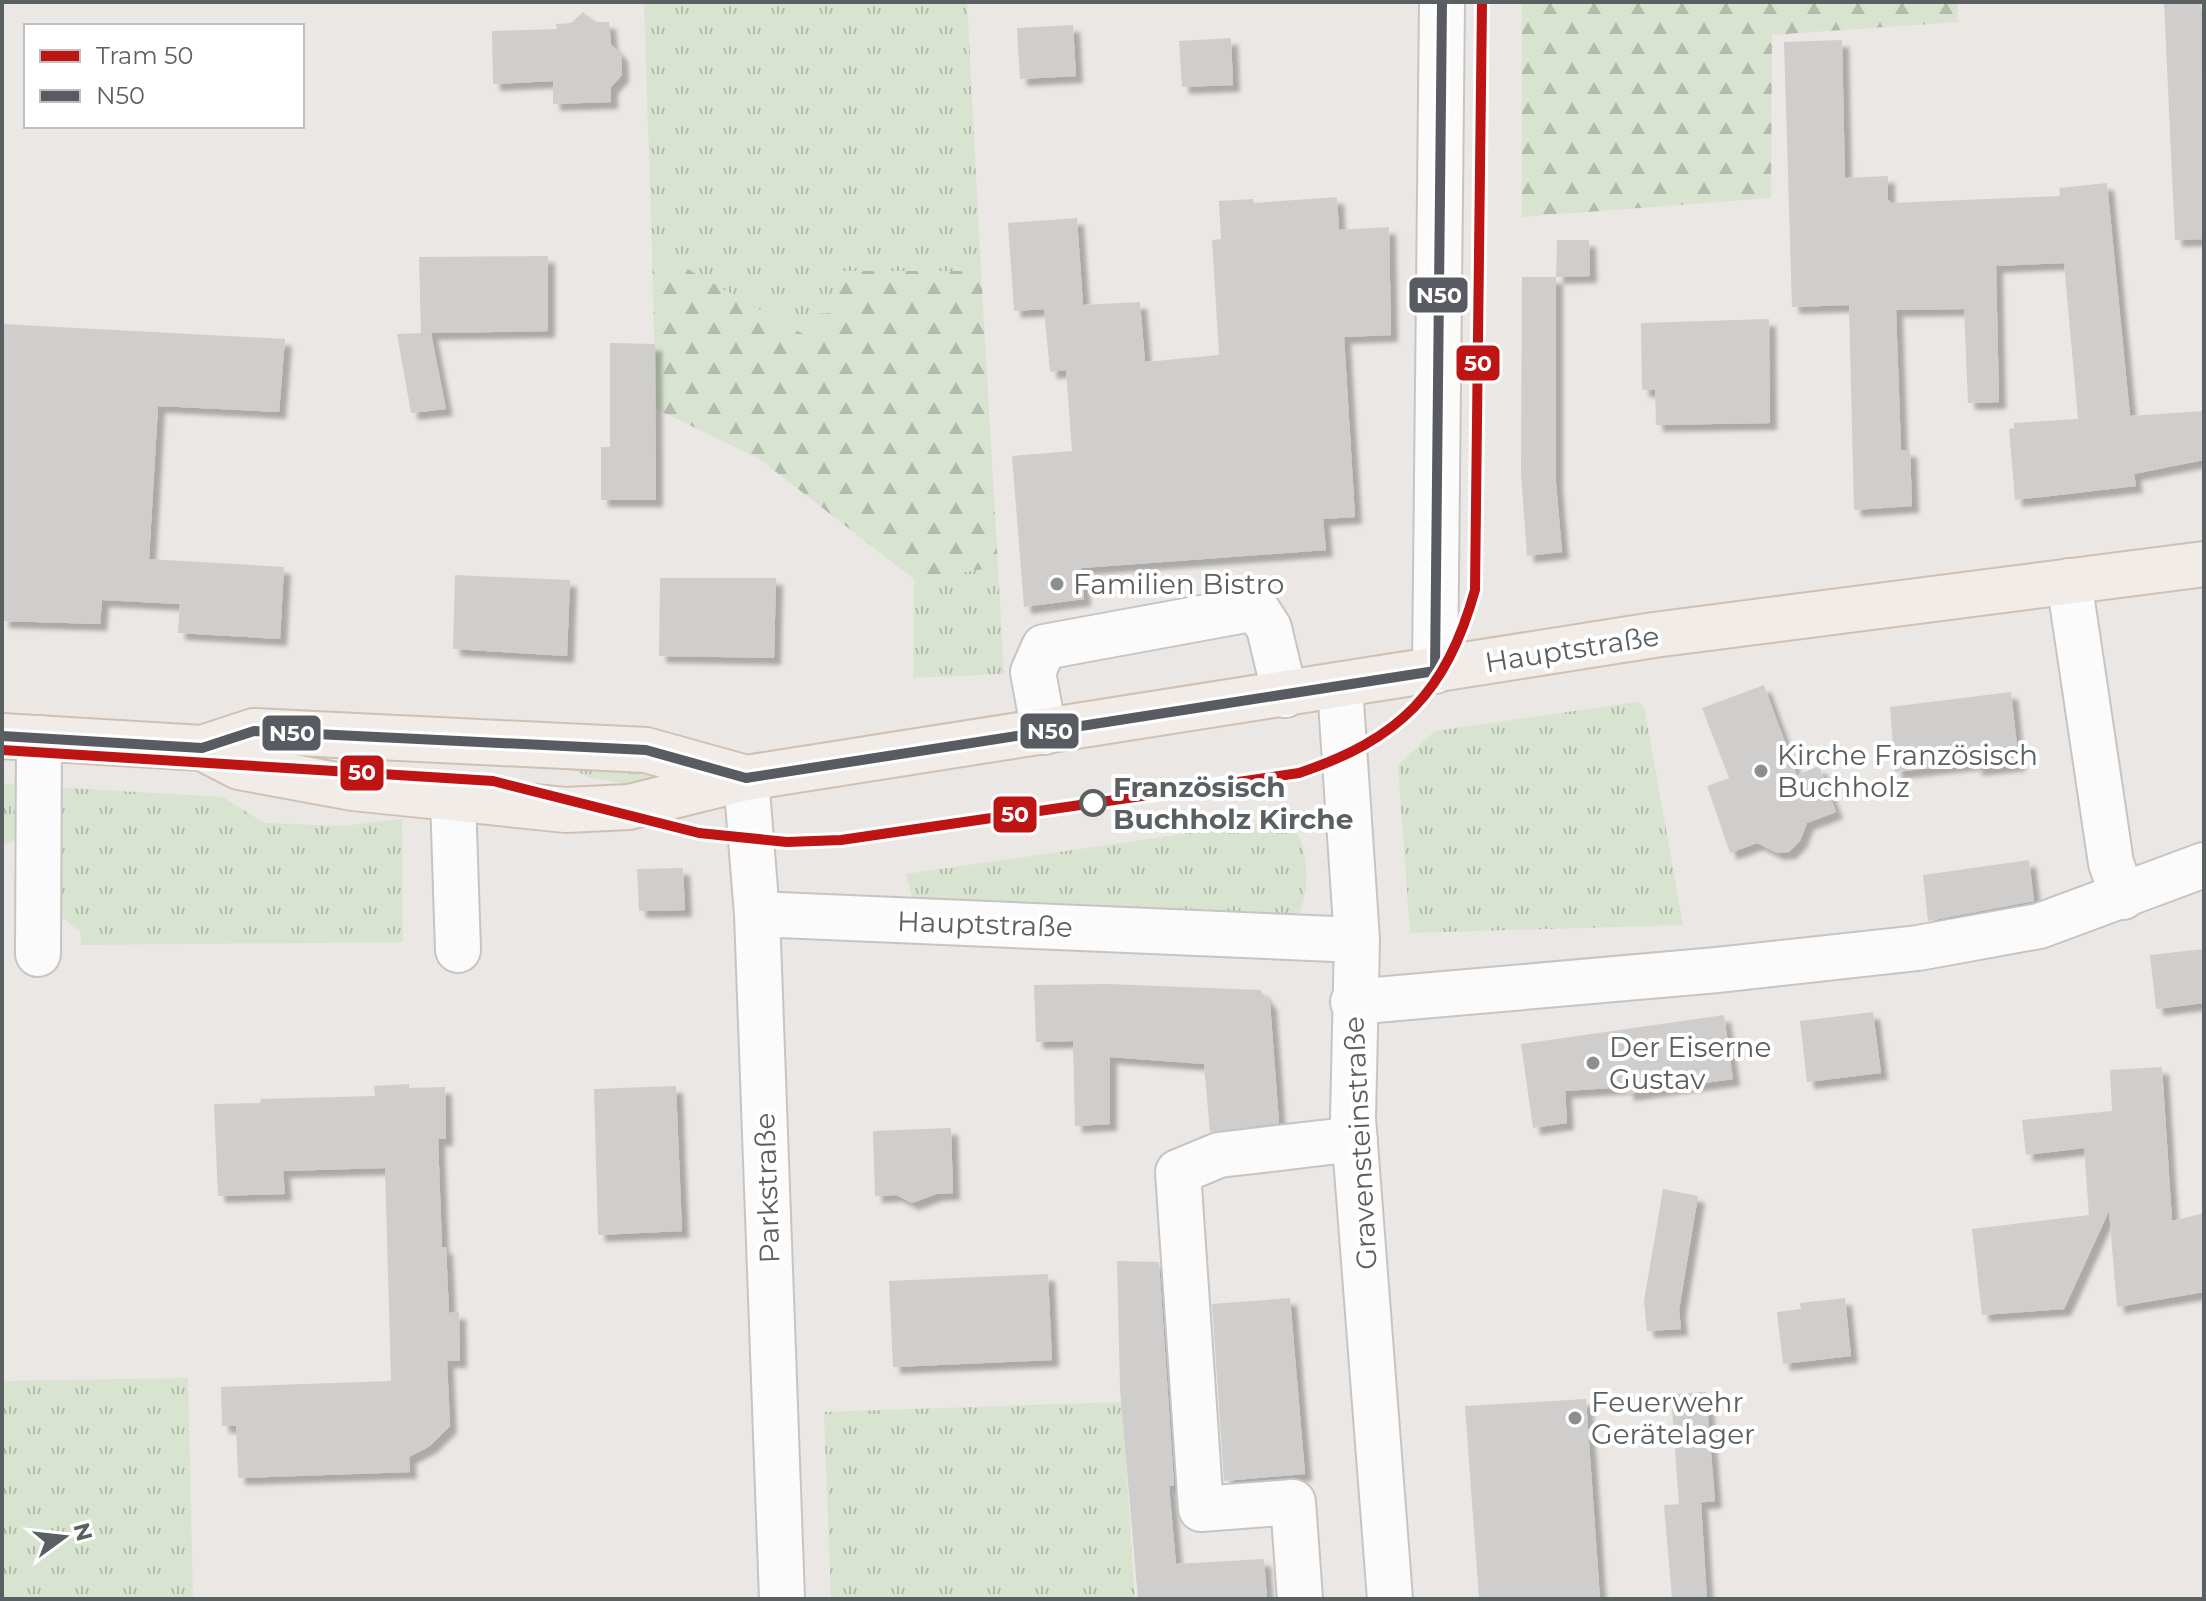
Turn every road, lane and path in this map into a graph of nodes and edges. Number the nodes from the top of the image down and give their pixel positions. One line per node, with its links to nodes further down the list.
1 (1442, 2): 4 (street)
2 (2204, 564): 3 (main road, Hauptstraße)
3 (2069, 581): 4 (main road, Hauptstraße); 13 (street)
4 (1435, 671): 5 (main road, Hauptstraße)
5 (1340, 687): 6 (main road, Hauptstraße); 15 (street, Gravensteinstraße)
6 (1285, 695): 7 (main road, Hauptstraße); 7 (street)
7 (1044, 732): 10 (main road, Hauptstraße)
8 (21, 737): 9 (main road, Hauptstraße); 17 (street)
9 (202, 748): 10 (main road, Hauptstraße); 11 (main road, Hauptstraße)
10 (746, 778): 11 (main road, Hauptstraße); 14 (street, Parkstraße)
11 (453, 799): 16 (street)
12 (2204, 865): 13 (street)
13 (2123, 897): 18 (street)
14 (757, 914): 15 (street, Hauptstraße); 20 (street, Parkstraße)
15 (1357, 940): 18 (street, Gravensteinstraße)
16 (458, 950)
17 (38, 954)
18 (1353, 1002): 19 (street, Gravensteinstraße)
19 (1355, 1139): 21 (street); 22 (street, Gravensteinstraße)
20 (782, 1599)
21 (1300, 1599)
22 (1390, 1599)

